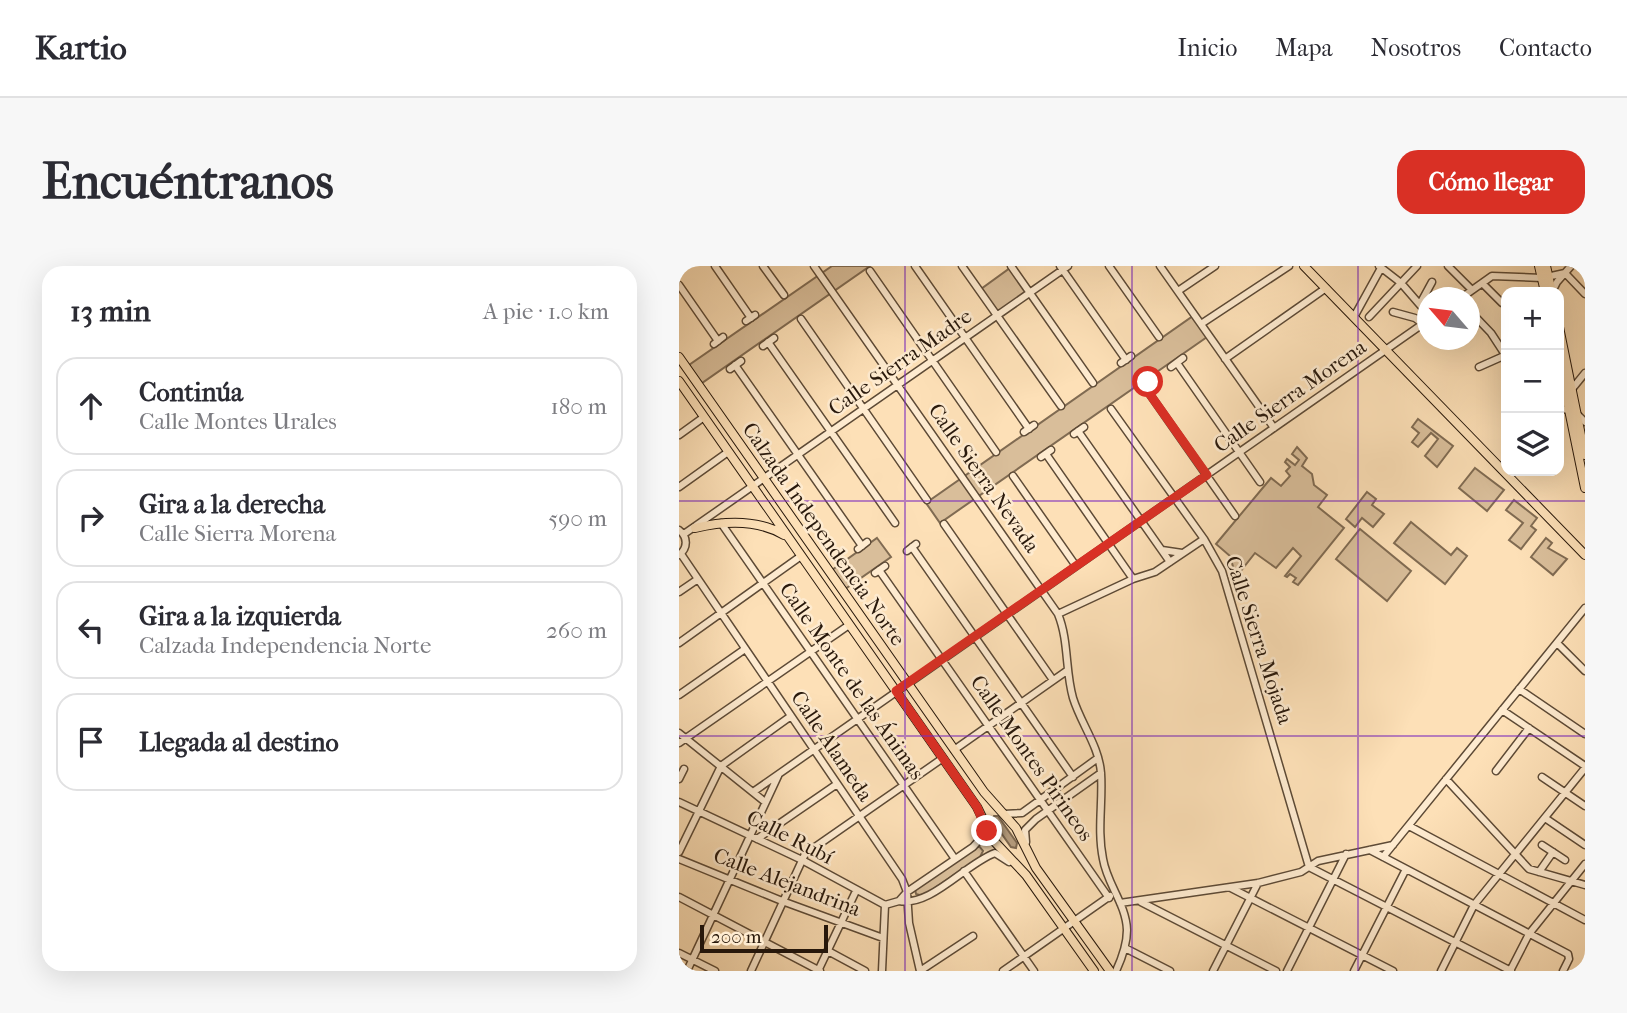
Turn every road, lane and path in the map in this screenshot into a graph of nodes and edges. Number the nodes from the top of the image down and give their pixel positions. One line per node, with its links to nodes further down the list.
1 (715, 266): 45 (street)
2 (764, 266): 38 (street)
3 (814, 266): 70 (street, Calle Sierra Nevada)
4 (915, 266): 51 (street)
5 (962, 266): 42 (street)
6 (1011, 266): 36 (street)
7 (1109, 266): 52 (street)
8 (1160, 266): 35 (street)
9 (1215, 266): 35 (street)
10 (1289, 266): 49 (street)
11 (1304, 266): 34 (main road)
12 (1417, 266): 26 (street)
13 (1448, 266): 29 (street)
14 (1487, 266): 22 (street)
15 (1539, 266): 23 (main road)
16 (1546, 266): 23 (main road)
17 (1571, 266): 21 (street)
18 (1064, 267): 36 (street, Calle Sierra Madre); 61 (street)
19 (1380, 267): 26 (street); 43 (street)
20 (870, 271): 62 (street)
21 (1565, 273): 23 (street); 33 (street); 37 (street)
22 (1492, 276): 23 (street); 25 (street)
23 (1545, 277): 31 (main road); 32 (main road)
24 (1432, 282): 28 (street)
25 (1482, 283): 30 (street); 40 (street)
26 (1401, 284): 39 (street); 44 (street)
27 (679, 285): 53 (street)
28 (1429, 287)
29 (1469, 287)
30 (1476, 287)
31 (1545, 287)
32 (1550, 287)
33 (1554, 287)
34 (1326, 288): 43 (main road); 60 (street)
35 (1178, 292): 49 (street)
36 (1030, 293): 42 (street, Calle Sierra Madre); 69 (street)
37 (1585, 294)
38 (783, 295)
39 (1417, 301)
40 (1501, 302)
41 (1393, 312): 47 (street)
42 (997, 316): 51 (street, Calle Sierra Madre); 74 (street)
43 (1354, 317): 55 (main road)
44 (1369, 317)
45 (751, 318)
46 (801, 319): 75 (street)
47 (1417, 319)
48 (1480, 322): 56 (street)
49 (1201, 324): 60 (street)
50 (1417, 329): 55 (street, Calle Sierra Morena)
51 (965, 338): 62 (street, Calle Sierra Madre); 82 (street)
52 (1158, 338)
53 (718, 341)
54 (768, 342): 84 (street)
55 (1386, 350): 81 (street, Calle Sierra Morena); 92 (main road)
56 (1502, 350)
57 (1562, 350): 72 (main road)
58 (679, 357): 96 (main road, Calzada Independencia Norte)
59 (1501, 358): 65 (street)
60 (1225, 359): 81 (street)
61 (1126, 360)
62 (933, 361): 70 (street, Calle Sierra Madre); 87 (street)
63 (1177, 362): 88 (street)
64 (735, 365): 90 (street)
65 (1479, 367)
66 (1585, 373): 72 (street)
67 (1564, 377): 72 (main road)
68 (680, 384): 79 (main road, Calzada Independencia Norte)
69 (1093, 384)
70 (897, 386): 75 (street, Calle Sierra Madre); 126 (street, Calle Sierra Nevada)
71 (1144, 386): 93 (street)
72 (1569, 393): 73 (street); 78 (main road)
73 (1564, 400)
74 (1061, 406)
75 (864, 409): 84 (street, Calle Sierra Madre); 102 (street)
76 (1111, 409): 101 (street, Calle Sierra Mojada)
77 (1564, 409): 78 (street)
78 (1572, 411): 80 (street); 91 (main road); 100 (main road)
79 (704, 418): 85 (street); 86 (main road, Calzada Independencia Norte)
80 (1585, 422)
81 (1274, 428): 88 (street, Calle Sierra Morena)
82 (1029, 429)
83 (1079, 431): 104 (street)
84 (831, 432): 90 (street, Calle Sierra Madre); 106 (street)
85 (679, 435)
86 (728, 452): 98 (street); 99 (main road, Calzada Independencia Norte)
87 (996, 452)
88 (1240, 452): 93 (street, Calle Sierra Morena); 97 (street)
89 (1046, 454): 112 (street)
90 (799, 455): 96 (street, Calle Sierra Madre); 113 (street)
91 (1585, 455)
92 (1501, 466)
93 (1207, 475): 101 (street, Calle Sierra Morena); 103 (street)
94 (1511, 476): 118 (main road)
95 (1013, 477): 121 (street)
96 (764, 480): 99 (street, Calle Sierra Madre); 143 (main road, Calzada Independencia Norte)
97 (1260, 482)
98 (679, 487)
99 (753, 487): 108 (street, Calle Sierra Madre); 110 (main road, Calzada Independencia Norte)
100 (1585, 488)
101 (1173, 498): 104 (street, Calle Sierra Morena); 111 (street, Calle Sierra Mojada)
102 (927, 501)
103 (1235, 516)
104 (1142, 521): 112 (street, Calle Sierra Morena); 115 (street)
105 (721, 523): 108 (main road); 110 (main road); 125 (street, Calle Monte de las Ánimas)
106 (895, 523)
107 (944, 524): 130 (street)
108 (695, 528): 109 (street, Calle Sierra Madre)
109 (681, 532): 117 (street)
110 (787, 537): 119 (main road, Calzada Independencia Norte)
111 (1204, 538): 116 (street); 203 (street, Calle Sierra Mojada)
112 (1109, 544): 121 (street, Calle Sierra Morena); 124 (street)
113 (862, 546)
114 (912, 547): 133 (street)
115 (1162, 550): 116 (street); 120 (street)
116 (1182, 553): 120 (street)
117 (680, 554): 123 (street, Calle Alameda)
118 (1585, 555)
119 (801, 556): 125 (street); 132 (main road, Calzada Independencia Norte)
120 (1170, 562): 124 (street)
121 (1076, 566): 126 (street, Calle Sierra Morena)
122 (880, 570): 138 (street, Calle Montes Pirineos)
123 (698, 579): 127 (street); 129 (street, Calle Alameda)
124 (1133, 579): 131 (street)
125 (763, 584): 129 (street); 137 (street, Calle Monte de las Ánimas)
126 (1042, 590): 130 (street, Calle Sierra Morena); 131 (street, Calle Sierra Nevada)
127 (679, 592)
128 (1585, 608): 134 (street)
129 (722, 614): 135 (street); 136 (street, Calle Alameda)
130 (1006, 614): 133 (street, Calle Sierra Morena); 141 (street)
131 (1058, 614): 139 (street, Calle Sierra Nevada)
132 (849, 625): 137 (street); 145 (main road, Calzada Independencia Norte)
133 (974, 636): 138 (street, Calle Sierra Morena); 147 (street)
134 (1557, 642): 140 (street); 144 (street)
135 (679, 643)
136 (745, 649): 142 (street, Calle Alameda); 146 (street)
137 (811, 652): 142 (street); 150 (street, Calle Monte de las Ánimas)
138 (942, 660): 143 (street, Calle Sierra Morena); 151 (street, Calle Montes Pirineos)
139 (1068, 670): 141 (street); 160 (street, Calle Sierra Nevada)
140 (1585, 671)
141 (1053, 680): 147 (street)
142 (768, 682): 149 (street, Calle Alameda); 155 (street)
143 (907, 684): 145 (street, Calle Sierra Morena); 158 (main road, Calzada Independencia Norte)
144 (1519, 689): 148 (street); 154 (street)
145 (896, 691): 150 (street, Calle Sierra Morena); 159 (main road, Calzada Independencia Norte)
146 (679, 695)
147 (1021, 703): 151 (street); 167 (street)
148 (1502, 710): 152 (street); 170 (street)
149 (791, 716): 157 (street, Calle Alameda); 161 (street)
150 (858, 719): 157 (street, Calle Sierra Morena); 172 (street, Calle Monte de las Ánimas)
151 (988, 726): 158 (street); 175 (street, Calle Montes Pirineos)
152 (1529, 728): 162 (street); 164 (street)
153 (679, 733): 155 (street)
154 (1585, 734)
155 (686, 739): 156 (street); 161 (street)
156 (679, 743)
157 (814, 750): 166 (street, Calle Sierra Morena); 171 (street, Calle Alameda)
158 (954, 750): 181 (main road, Calzada Independencia Norte)
159 (943, 758): 172 (street); 184 (main road, Calzada Independencia Norte)
160 (1098, 758): 165 (street, Calle Sierra Nevada); 167 (street)
161 (721, 766): 173 (street); 180 (street)
162 (1585, 767): 174 (street)
163 (684, 769): 169 (street)
164 (1496, 771)
165 (1101, 773): 179 (street); 216 (street, Calle Sierra Nevada)
166 (778, 776): 173 (street, Calle Sierra Morena); 177 (street)
167 (1073, 777): 175 (street)
168 (1542, 777): 174 (street)
169 (679, 779)
170 (1446, 779): 185 (street); 195 (street)
171 (837, 784): 182 (street, Calle Alameda); 186 (street)
172 (904, 785): 182 (street); 198 (street, Calle Monte de las Ánimas)
173 (753, 792): 177 (street)
174 (1566, 792): 178 (street); 183 (street)
175 (1040, 800): 179 (street, Calle Montes Pirineos); 181 (street)
176 (679, 802): 180 (street, Calle Rubí)
177 (765, 802): 186 (street)
178 (1585, 806)
179 (1047, 810): 193 (street); 216 (street, Calle Montes Pirineos)
180 (699, 811): 186 (street, Calle Rubí); 191 (street)
181 (1004, 814): 193 (main road, Calzada Independencia Norte)
182 (859, 816): 199 (street); 215 (street, Calle Alameda)
183 (1545, 818): 189 (street); 195 (street)
184 (984, 822): 198 (street); 201 (main road, Calzada Independencia Norte)
185 (1409, 826): 187 (street); 207 (street)
186 (753, 837): 199 (street, Calle Rubí); 208 (street)
187 (1393, 845): 190 (street); 196 (street)
188 (1542, 845): 192 (street)
189 (1585, 845)
190 (1369, 849): 194 (street); 196 (street)
191 (679, 852)
192 (1553, 852): 200 (street); 206 (street)
193 (1028, 854): 231 (main road, Calzada Independencia Norte)
194 (1346, 854): 203 (street); 209 (street)
195 (1516, 854): 206 (street); 207 (street)
196 (1384, 857): 204 (street)
197 (679, 859): 208 (street, Calle Alejandrina)
198 (955, 859): 215 (street)
199 (802, 860): 214 (street, Calle Rubí); 219 (street)
200 (1565, 860)
201 (1016, 864): 205 (street); 233 (main road, Calzada Independencia Norte)
202 (1585, 864): 210 (street)
203 (1309, 867): 209 (street); 211 (street)
204 (1406, 869): 226 (street); 227 (street)
205 (964, 871): 222 (street); 244 (street)
206 (1539, 872): 210 (street)
207 (1499, 875): 224 (street); 226 (street)
208 (729, 880): 219 (street, Calle Alejandrina); 228 (street)
209 (1333, 880): 227 (street); 232 (street)
210 (1571, 881): 212 (street); 224 (street)
211 (1258, 883): 213 (street); 218 (street)
212 (1585, 886)
213 (1229, 887): 218 (street); 221 (street)
214 (856, 891): 225 (street, Calle Rubí); 230 (street)
215 (907, 892): 220 (street); 222 (street, Calle Alameda)
216 (1112, 896): 223 (street, Calle Sierra Nevada); 231 (street)
217 (679, 897): 228 (street)
218 (1250, 898): 232 (street); 239 (street)
219 (782, 901): 230 (street, Calle Alejandrina); 237 (street)
220 (899, 901): 222 (street); 225 (street)
221 (1140, 901): 223 (street); 239 (street)
222 (908, 902): 252 (street, Calle Alameda)
223 (1120, 903): 240 (street, Calle Sierra Nevada)
224 (1553, 903): 229 (street); 234 (street)
225 (885, 905): 236 (street)
226 (1475, 905): 234 (street); 238 (street)
227 (1387, 908): 238 (street); 243 (street)
228 (713, 915): 237 (street); 245 (street)
229 (1585, 920)
230 (842, 922): 236 (street, Calle Alejandrina); 241 (street)
231 (1074, 922): 233 (street); 256 (main road, Calzada Independencia Norte)
232 (1309, 928): 243 (street); 261 (street)
233 (1063, 930): 244 (street); 255 (main road, Calzada Independencia Norte)
234 (1529, 934): 265 (street); 266 (street)
235 (973, 936): 252 (street)
236 (883, 938): 251 (street)
237 (764, 942): 248 (street); 249 (street)
238 (1455, 943): 264 (street); 265 (street)
239 (1226, 945): 259 (street); 260 (street)
240 (1125, 948): 257 (street, Calle Sierra Nevada); 258 (street)
241 (828, 951): 249 (street); 250 (street)
242 (679, 953): 245 (street)
243 (1362, 955): 262 (street); 263 (street)
244 (1023, 956): 253 (street); 254 (street)
245 (692, 959): 246 (street); 247 (street)
246 (687, 971)
247 (715, 971)
248 (751, 971)
249 (819, 971)
250 (865, 971)
251 (882, 971)
252 (920, 971)
253 (1003, 971)
254 (1034, 971)
255 (1094, 971)
256 (1109, 971)
257 (1116, 971)
258 (1170, 971)
259 (1213, 971)
260 (1276, 971)
261 (1287, 971)
262 (1354, 971)
263 (1393, 971)
264 (1441, 971)
265 (1510, 971)
266 (1563, 971)

